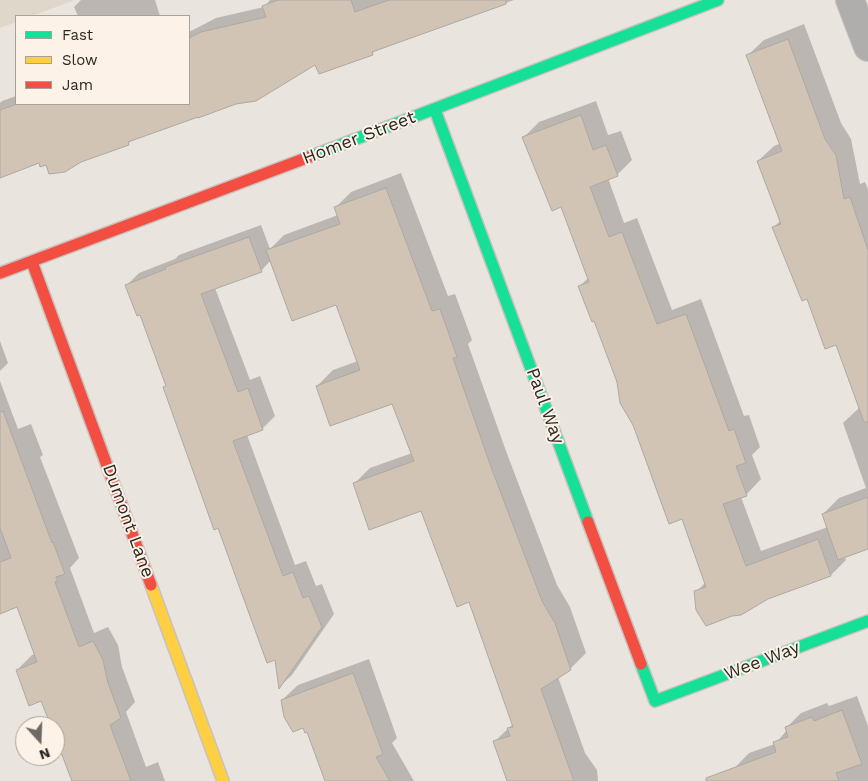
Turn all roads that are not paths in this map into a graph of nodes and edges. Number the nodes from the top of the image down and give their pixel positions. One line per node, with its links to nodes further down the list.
1 (718, 0): 4 (street, Homer Street)
2 (850, 0): 3 (street)
3 (868, 47)
4 (435, 110): 5 (street, Homer Street); 8 (street, Paul Way)
5 (32, 262): 6 (street, Homer Street); 9 (street, Dumont Lane)
6 (0, 273)
7 (868, 621): 8 (street, Wee Way)
8 (656, 701)
9 (223, 781)

